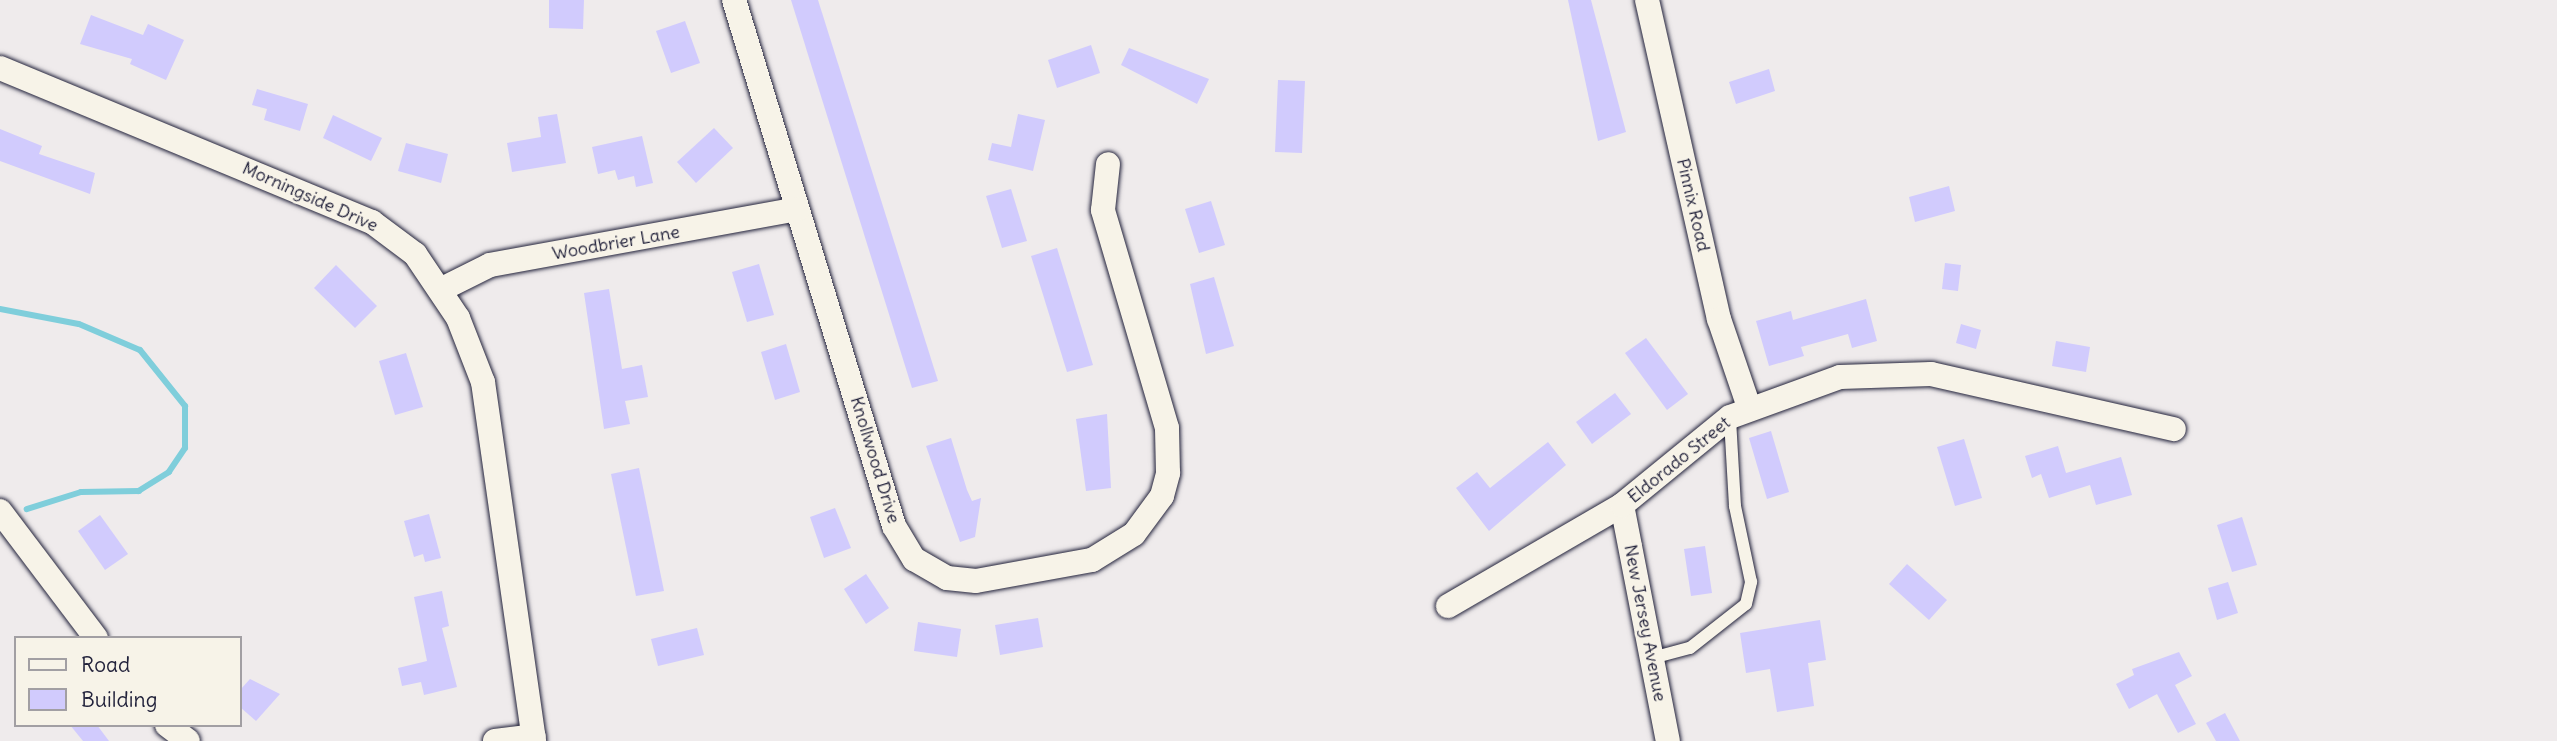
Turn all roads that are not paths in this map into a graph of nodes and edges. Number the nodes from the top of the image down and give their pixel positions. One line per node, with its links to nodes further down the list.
1 (734, 0): 5 (street, Knollwood Drive)
2 (1647, 0): 7 (street, Pinnix Road)
3 (0, 68): 6 (street, Morningside Drive)
4 (1108, 164): 5 (street, Knollwood Drive)
5 (797, 209): 6 (street, Woodbrier Lane)
6 (440, 290): 15 (street, Morningside Drive)
7 (1739, 412): 8 (street, Eldorado Street); 9 (street, Eldorado Street); 13 (lane)
8 (2174, 429)
9 (1622, 505): 11 (street, Eldorado Street); 13 (street, New Jersey Avenue)
10 (0, 512): 12 (street)
11 (1448, 606)
12 (94, 636)
13 (1652, 658): 18 (street, New Jersey Avenue)
14 (170, 727): 16 (street)
15 (534, 738): 17 (street)
16 (188, 741)
17 (495, 741)
18 (1668, 741)

